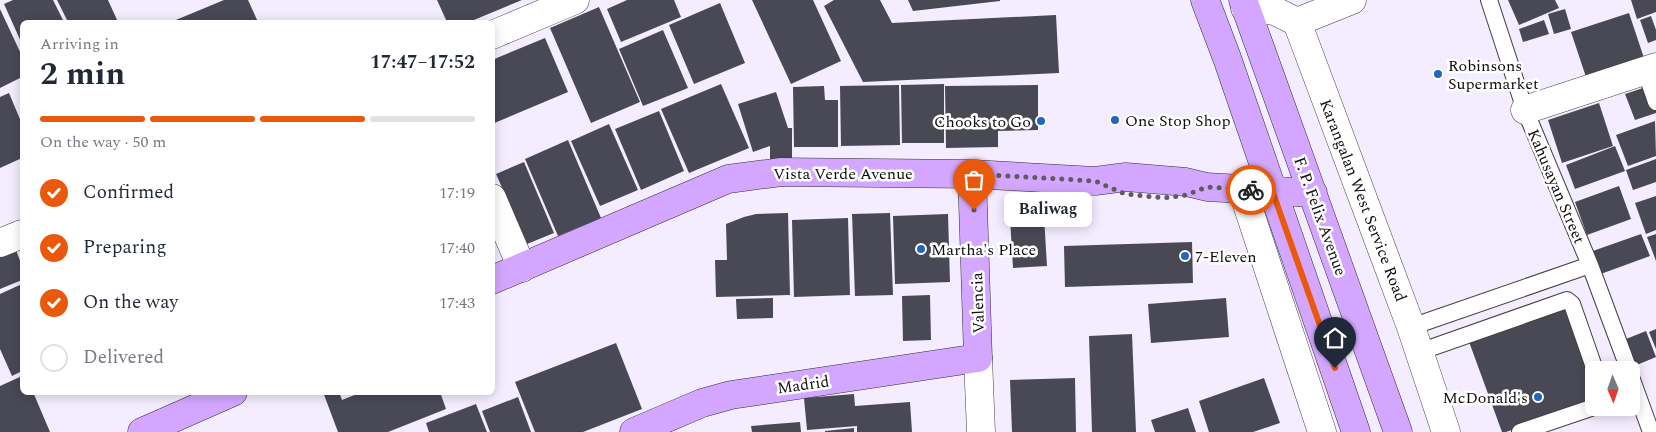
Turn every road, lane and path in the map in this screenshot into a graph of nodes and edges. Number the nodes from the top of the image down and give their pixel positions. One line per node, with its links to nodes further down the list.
1 (575, 0): 7 (street)
2 (1205, 0): 13 (street)
3 (1352, 0): 6 (street)
4 (1489, 0): 10 (lane, Kahusayan Street)
5 (1244, 4): 6 (street); 14 (street, F. P. Felix Avenue)
6 (1297, 22): 21 (street, Karangalan West Service Road)
7 (495, 34)
8 (1651, 69): 9 (lane); 10 (street)
9 (1656, 102)
10 (1525, 110): 18 (lane, Kahusayan Street)
11 (972, 174): 12 (street, Vista Verde Avenue); 19 (street, Vista Verde Avenue); 22 (street, Valencia)
12 (1242, 189): 13 (street, Vista Verde Avenue); 31 (street)
13 (1272, 190): 14 (street, Vista Verde Avenue); 32 (street)
14 (1313, 193): 33 (street, F. P. Felix Avenue)
15 (495, 205): 19 (street)
16 (20, 235): 17 (street)
17 (0, 243)
18 (1590, 265): 21 (lane); 24 (lane, Kahusayan Street)
19 (522, 268): 20 (street, Vista Verde Avenue)
20 (495, 279)
21 (1415, 340): 23 (lane); 34 (street, Karangalan West Service Road)
22 (978, 358): 29 (street, Madrid); 30 (street, Valencia)
23 (1592, 361)
24 (1626, 361)
25 (226, 395): 28 (street)
26 (1640, 402): 36 (lane)
27 (1585, 411): 35 (lane)
28 (142, 432)
29 (634, 432)
30 (981, 432)
31 (1322, 432)
32 (1356, 432)
33 (1398, 432)
34 (1446, 432)
35 (1520, 432)
36 (1651, 432)

